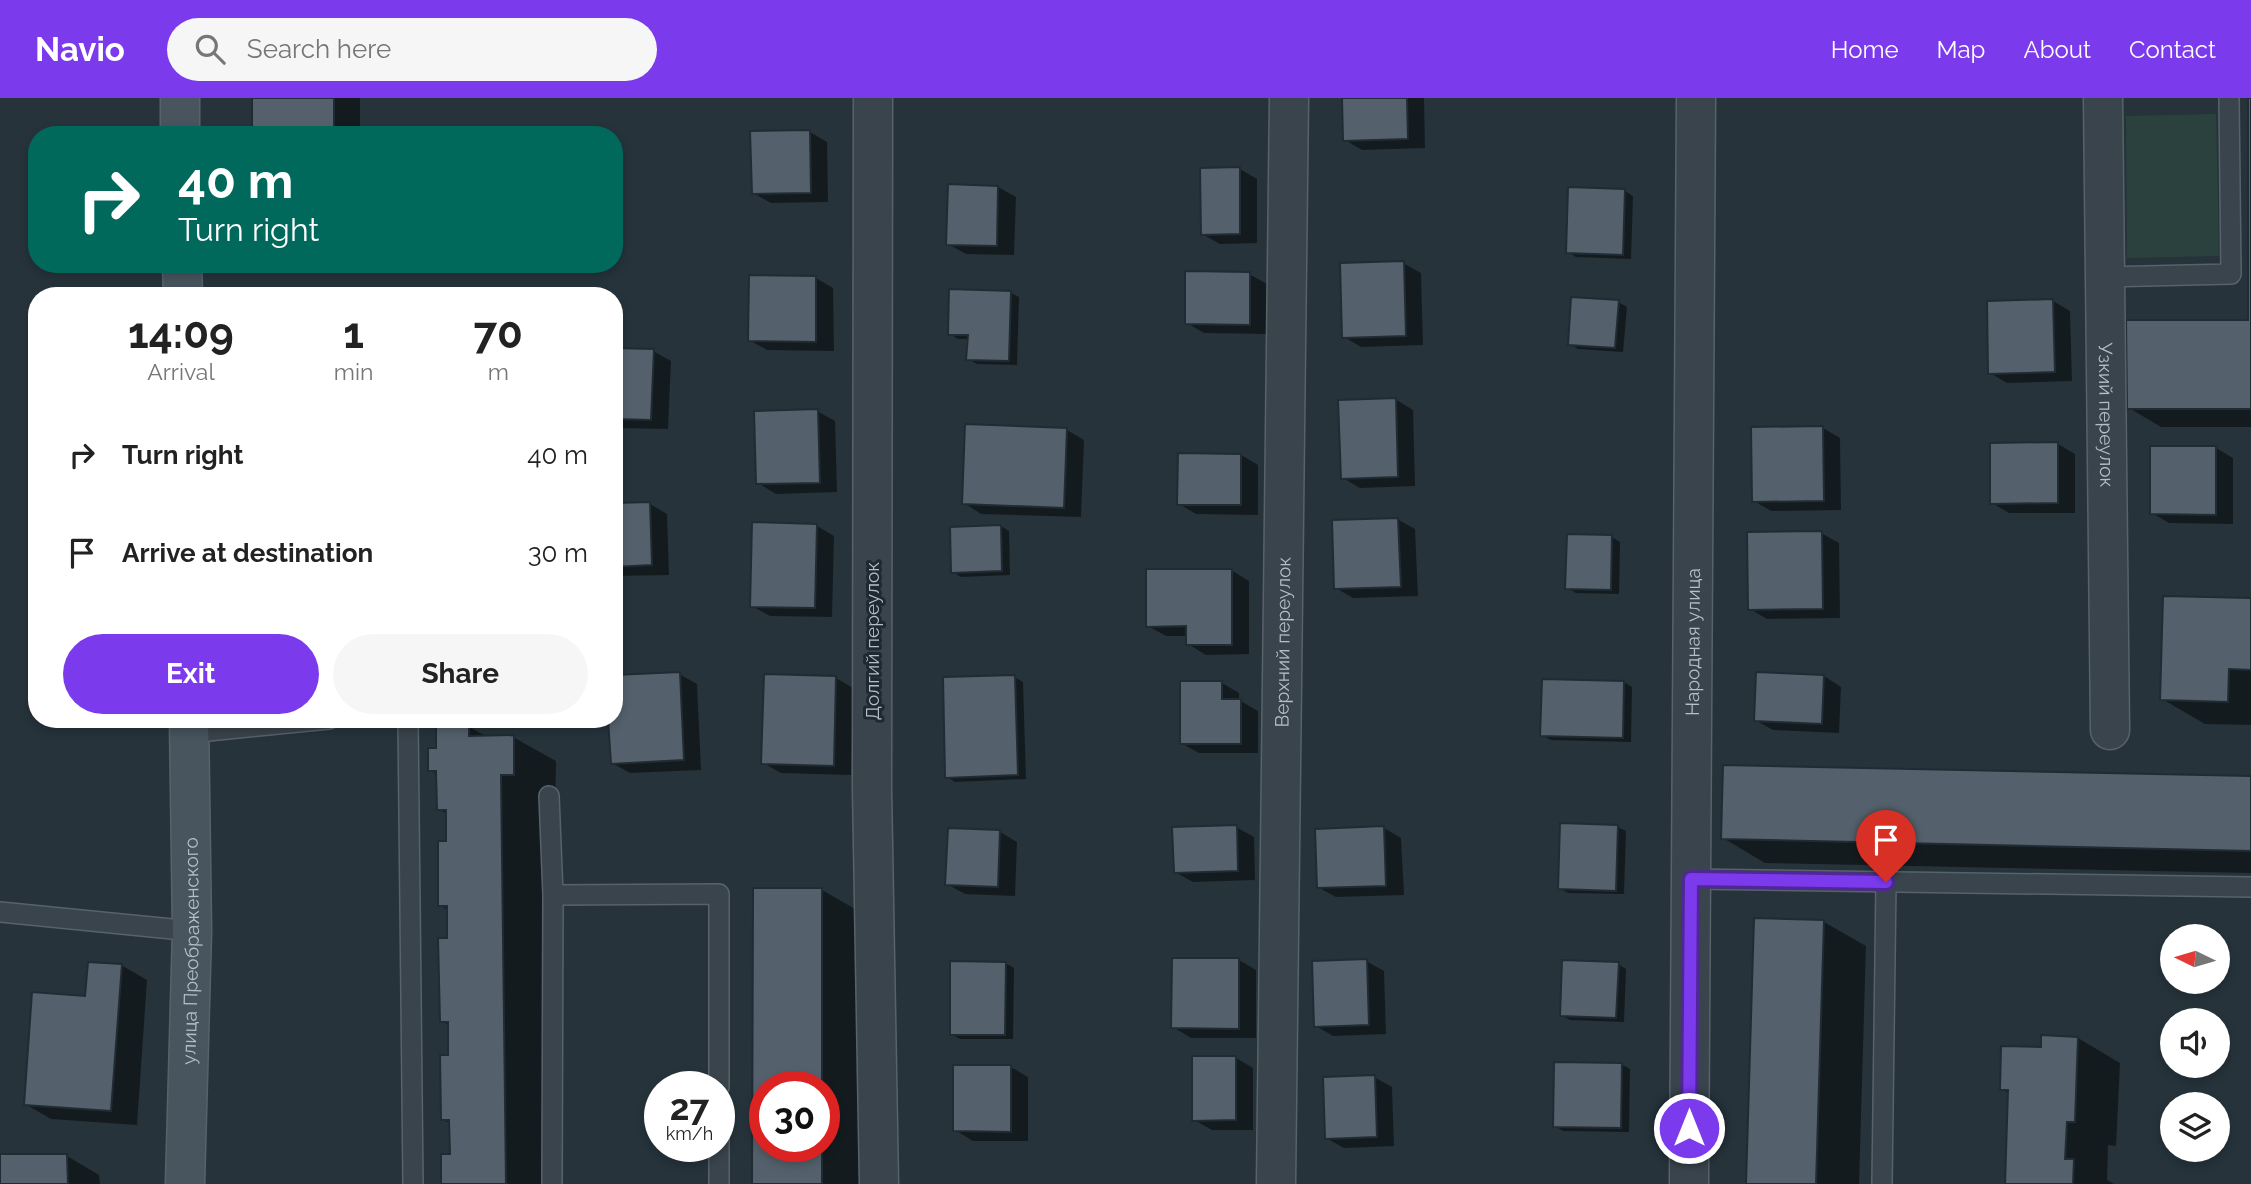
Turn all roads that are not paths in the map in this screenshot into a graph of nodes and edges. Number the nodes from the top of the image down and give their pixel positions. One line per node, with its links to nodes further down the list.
1 (180, 98): 7 (street)
2 (873, 98): 25 (street, Долгий переулок)
3 (1289, 98): 26 (street, Верхний переулок)
4 (1696, 98): 13 (street, Народная улица)
5 (2103, 98): 8 (street, Узкий переулок)
6 (2229, 98): 8 (lane)
7 (180, 126)
8 (2104, 277): 11 (street, Узкий переулок)
9 (189, 728): 18 (street, улица Преображенского)
10 (408, 728): 22 (lane)
11 (2110, 730)
12 (549, 796): 16 (lane)
13 (1691, 879): 14 (lane); 27 (street, Народная улица)
14 (1886, 882): 15 (lane); 28 (lane)
15 (2251, 887)
16 (553, 895): 19 (lane); 23 (lane)
17 (0, 912): 18 (lane)
18 (192, 931): 21 (street, улица Преображенского)
19 (719, 1071)
20 (719, 1162): 24 (lane)
21 (186, 1184)
22 (413, 1184)
23 (552, 1184)
24 (719, 1184)
25 (879, 1184)
26 (1276, 1184)
27 (1689, 1184)
28 (1882, 1184)

